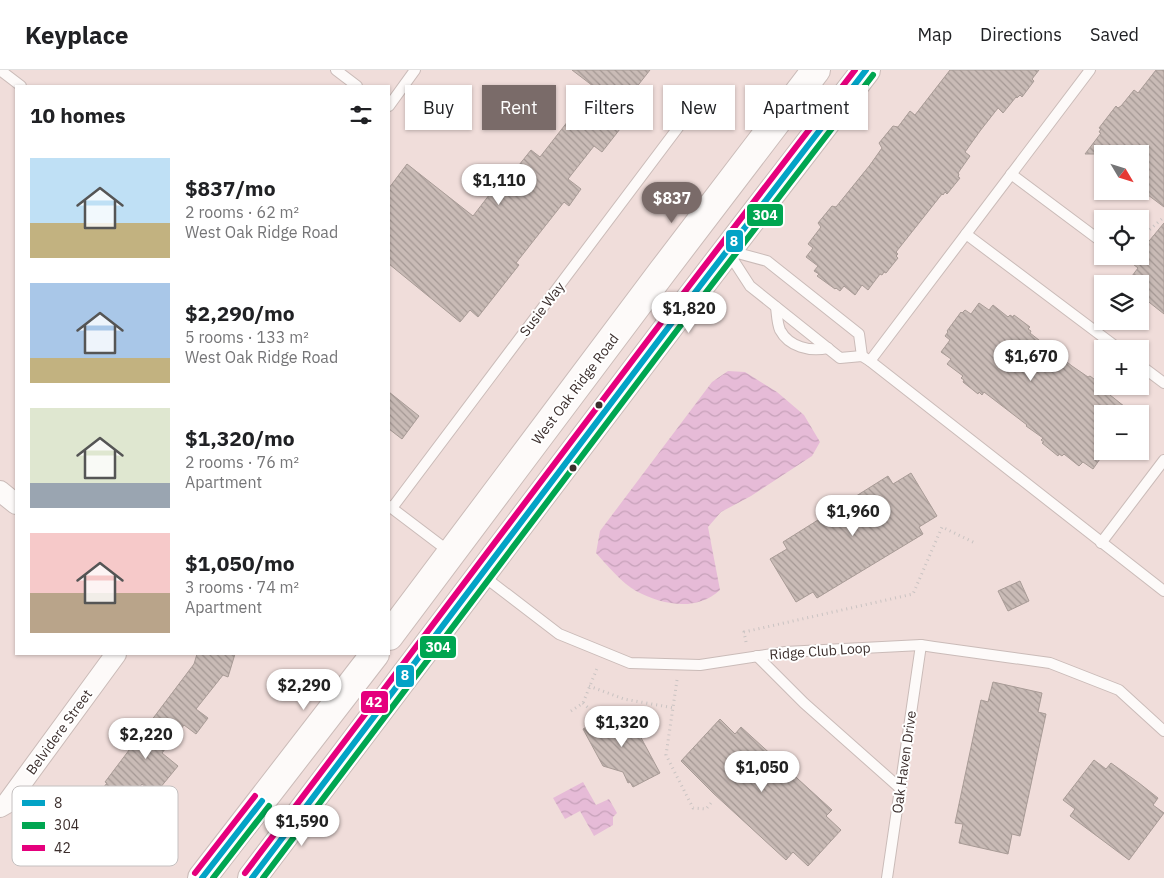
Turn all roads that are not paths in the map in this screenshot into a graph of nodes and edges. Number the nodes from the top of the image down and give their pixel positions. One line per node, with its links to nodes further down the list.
1 (0, 70): 7 (lane)
2 (336, 70): 8 (lane)
3 (415, 70): 9 (lane)
4 (816, 70): 26 (street, West Oak Ridge Road)
5 (866, 70): 14 (street)
6 (1090, 70): 11 (lane)
7 (20, 85)
8 (356, 85)
9 (390, 105)
10 (676, 130): 24 (lane, Susie Way)
11 (1011, 174): 12 (lane); 13 (lane)
12 (966, 234): 16 (lane); 18 (lane)
13 (1094, 236)
14 (727, 250): 15 (lane); 18 (lane); 27 (street)
15 (776, 307): 17 (lane); 17 (lane)
16 (1106, 340)
17 (828, 348): 18 (lane)
18 (866, 359): 25 (lane)
19 (1149, 372): 20 (lane)
20 (1164, 383)
21 (1164, 460): 25 (lane)
22 (0, 491): 23 (street)
23 (15, 503)
24 (390, 507): 26 (lane)
25 (1101, 543): 28 (lane)
26 (452, 554): 27 (street); 29 (street, West Oak Ridge Road)
27 (481, 575): 33 (lane, Ridge Club Loop); 40 (street)
28 (1164, 591)
29 (390, 635)
30 (921, 645): 33 (lane, Ridge Club Loop); 34 (lane, Ridge Club Loop); 36 (lane, Oak Haven Drive)
31 (115, 655): 35 (street, Belvidere Street)
32 (374, 655): 39 (street)
33 (753, 657): 36 (lane)
34 (1164, 731)
35 (19, 786)
36 (900, 789): 41 (lane, Oak Haven Drive)
37 (12, 796): 38 (street, Belvidere Street)
38 (0, 807)
39 (202, 878)
40 (252, 878)
41 (887, 878)

